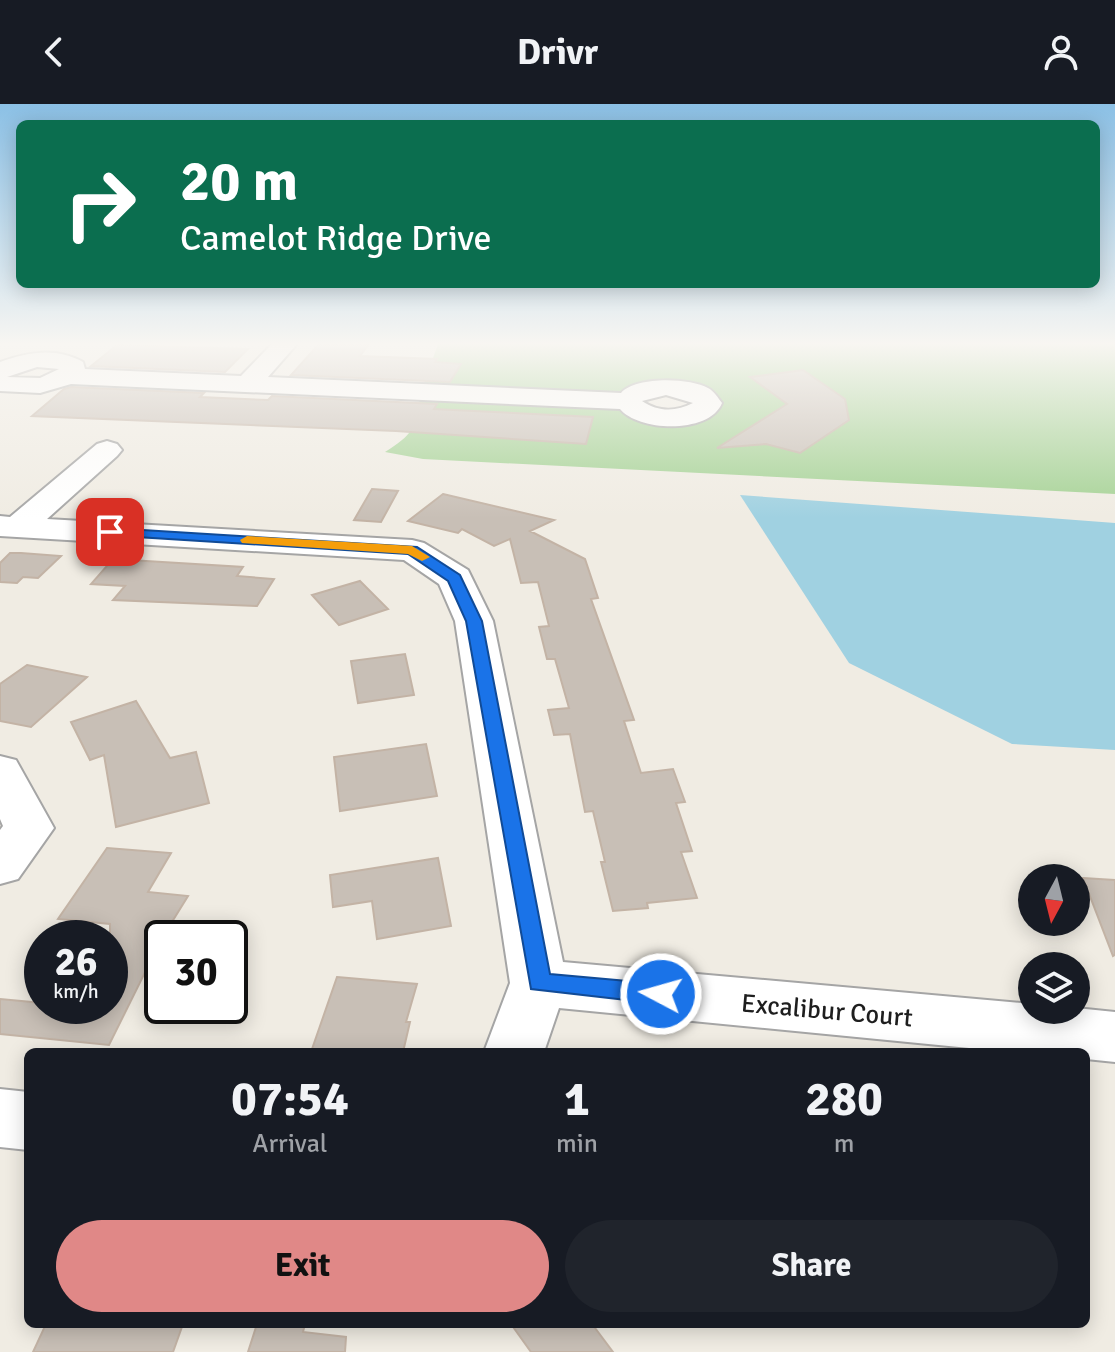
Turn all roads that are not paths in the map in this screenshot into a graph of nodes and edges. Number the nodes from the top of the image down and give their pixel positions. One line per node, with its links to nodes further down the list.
1 (107, 450): 2 (street)
2 (10, 526): 5 (street)
3 (0, 771): 4 (street)
4 (0, 866)
5 (539, 983): 6 (street, Excalibur Court); 7 (street)
6 (1115, 1037)
7 (515, 1048)
8 (0, 1118): 9 (street)
9 (24, 1121)

